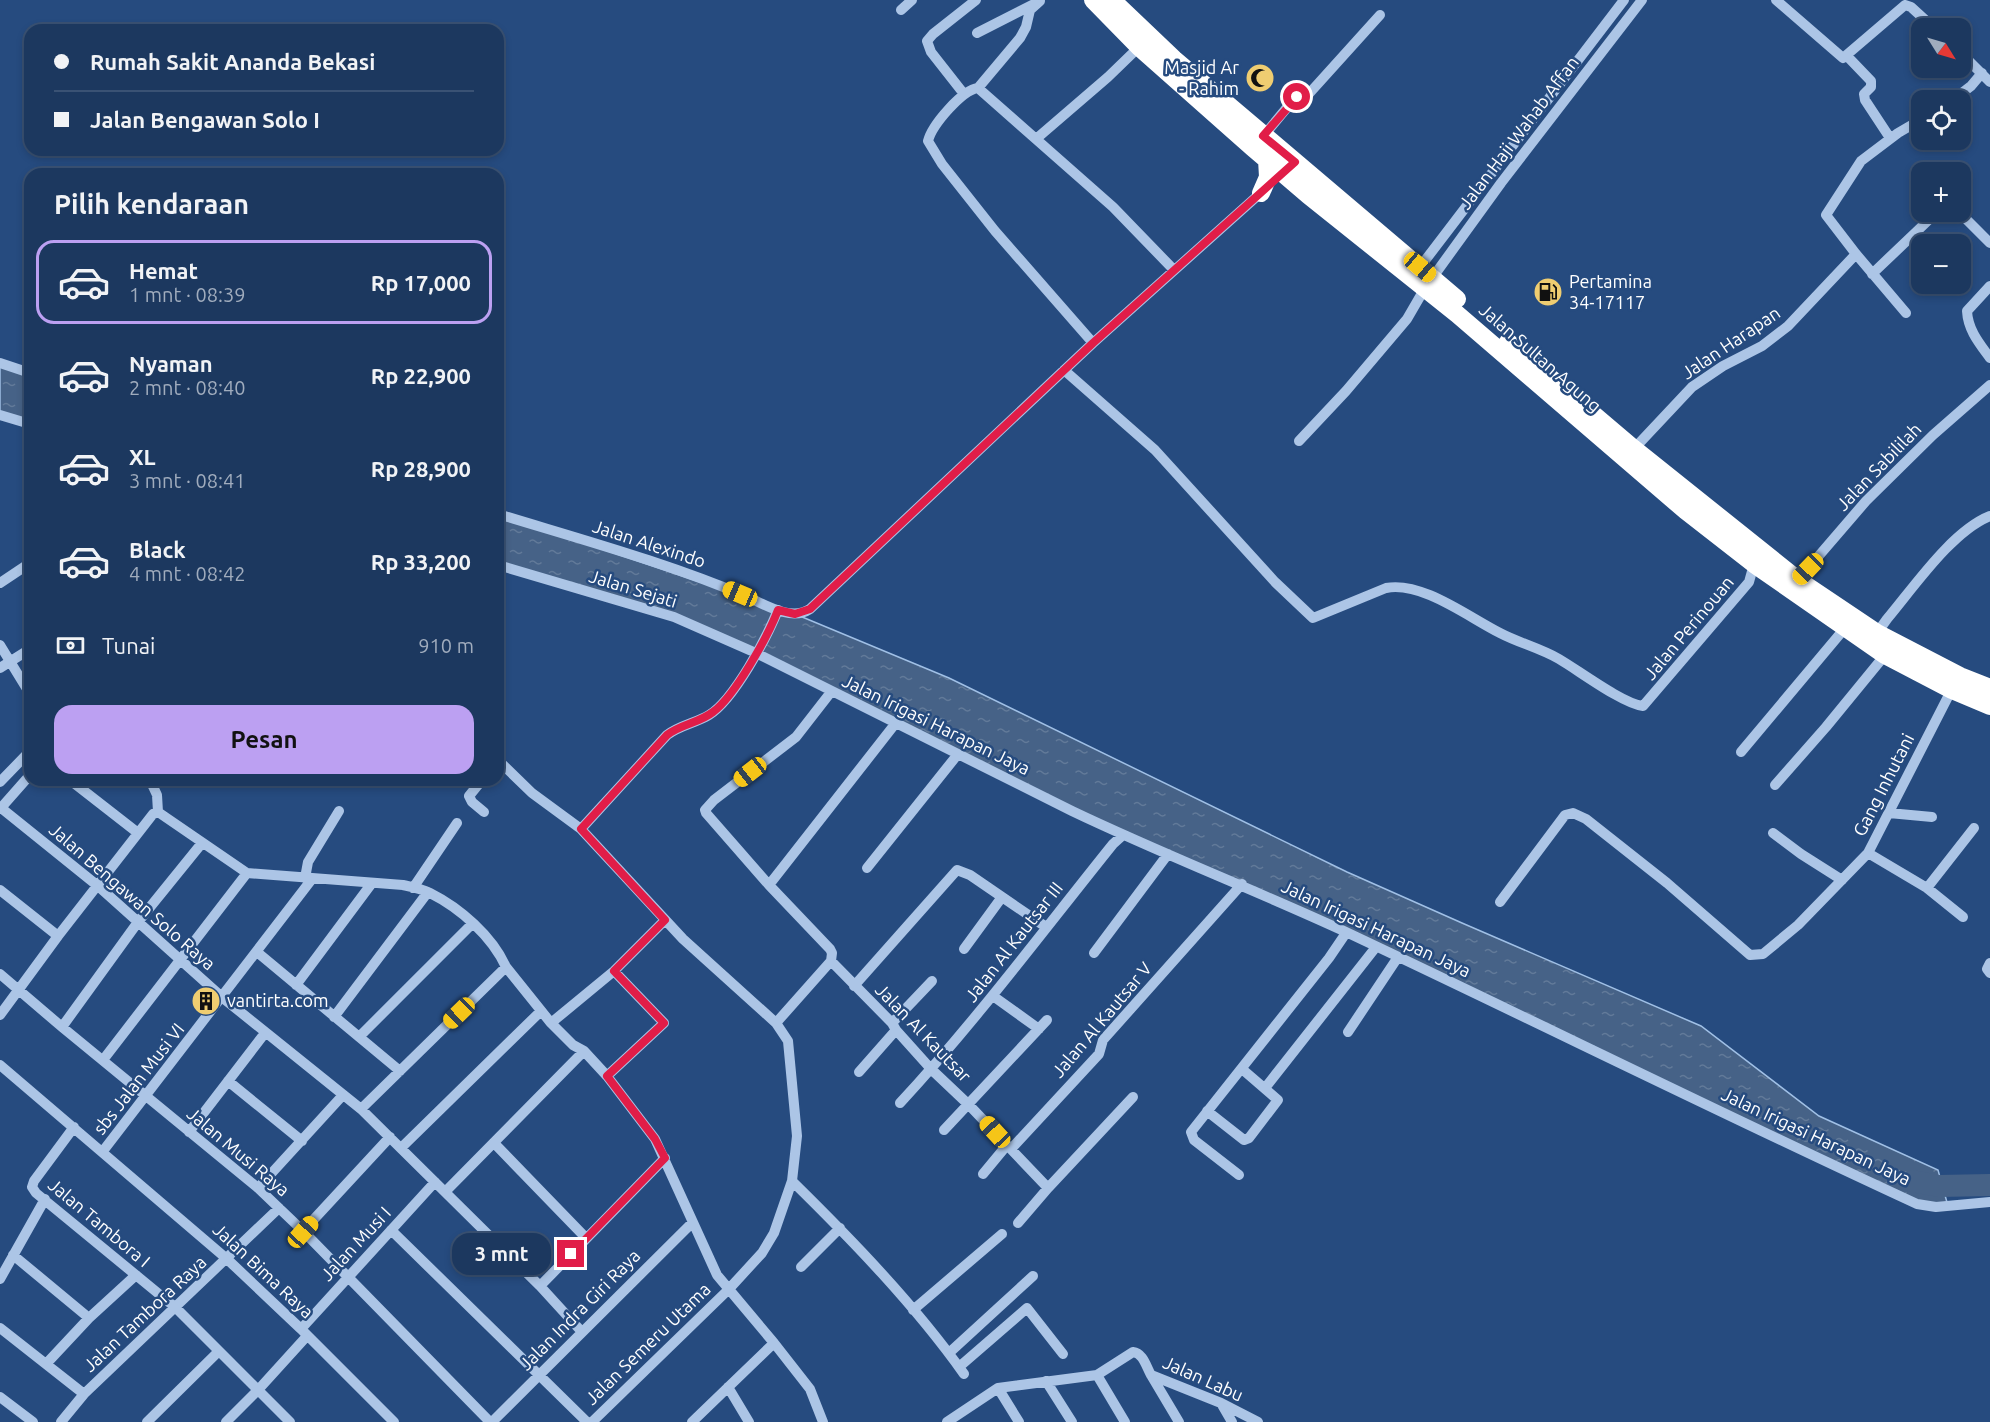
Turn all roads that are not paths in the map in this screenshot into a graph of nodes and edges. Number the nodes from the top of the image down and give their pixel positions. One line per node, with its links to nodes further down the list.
1 (912, 0): 9 (street)
2 (976, 0): 19 (street)
3 (1093, 0): 13 (highway, Jalan Sultan Agung)
4 (1112, 0): 23 (highway, Jalan Sultan Agung)
5 (1624, 0): 32 (street, Jalan Haji Wahab Affan)
6 (1642, 0): 32 (street, Jalan Haji Wahab Affan)
7 (1776, 0): 14 (street)
8 (1040, 1): 12 (street); 17 (street)
9 (901, 9)
10 (1380, 15): 23 (street)
11 (1923, 18): 14 (street)
12 (977, 33)
13 (1139, 47): 22 (street); 23 (highway, Jalan Sultan Agung)
14 (1847, 56): 21 (street)
15 (1971, 63): 16 (street)
16 (1986, 78): 18 (street)
17 (978, 88): 19 (street); 22 (street)
18 (1968, 90)
19 (964, 94): 35 (street)
20 (1911, 126): 21 (street)
21 (1890, 138): 29 (street)
22 (1036, 139): 30 (street)
23 (1261, 148): 24 (highway, Jalan Sultan Agung); 25 (highway)
24 (1289, 171): 25 (highway); 32 (highway, Jalan Sultan Agung)
25 (1261, 193): 30 (street, Jalan Alexindo)
26 (1927, 222): 31 (street)
27 (1969, 222): 28 (street)
28 (1990, 243)
29 (1856, 254): 31 (street); 44 (street, Jalan Harapan)
30 (1174, 270): 35 (street, Jalan Alexindo)
31 (1872, 274): 34 (street)
32 (1422, 277): 43 (street); 44 (highway, Jalan Sultan Agung)
33 (1990, 286): 36 (street)
34 (1906, 313)
35 (1093, 343): 38 (street, Jalan Alexindo)
36 (1990, 358)
37 (0, 363): 39 (street)
38 (1064, 370): 47 (street, Jalan Perinouan); 52 (street, Jalan Alexindo)
39 (24, 371)
40 (1990, 385): 50 (street, Jalan Sabililah)
41 (0, 415): 42 (street)
42 (24, 422)
43 (1299, 441)
44 (1630, 454): 47 (highway, Jalan Sultan Agung); 50 (highway, Jalan Sultan Agung)
45 (504, 516): 52 (street, Jalan Alexindo)
46 (1990, 516): 54 (street)
47 (1754, 564): 53 (highway, Jalan Sultan Agung)
48 (24, 567): 51 (street)
49 (504, 567): 56 (street, Jalan Sejati)
50 (1798, 580): 54 (highway, Jalan Sultan Agung)
51 (0, 583)
52 (778, 610): 56 (street)
53 (1845, 628): 58 (highway, Jalan Sultan Agung); 67 (street)
54 (1877, 633): 61 (highway, Jalan Sultan Agung)
55 (0, 645): 59 (street)
56 (758, 649): 64 (street, Jalan Irigasi Harapan Jaya); 86 (street)
57 (24, 653): 59 (street)
58 (1885, 655): 61 (highway, Jalan Sultan Agung); 73 (street)
59 (10, 662): 60 (street); 62 (street)
60 (0, 668)
61 (1956, 683): 63 (highway, Jalan Sultan Agung); 65 (highway, Jalan Sultan Agung); 82 (street, Gang Inhutani)
62 (24, 684)
63 (1990, 688)
64 (831, 692): 66 (street, Jalan Irigasi Harapan Jaya); 99 (street, Jalan Al Kautsar)
65 (1990, 706)
66 (895, 724): 68 (street, Jalan Irigasi Harapan Jaya); 99 (street)
67 (1741, 752)
68 (958, 754): 89 (street, Jalan Irigasi Harapan Jaya); 93 (street)
69 (24, 760): 77 (street)
70 (0, 765): 77 (street)
71 (504, 767): 86 (street)
72 (24, 778): 77 (street)
73 (1775, 785)
74 (78, 786): 87 (street)
75 (153, 786): 80 (street)
76 (477, 786): 81 (street)
77 (5, 787): 78 (street)
78 (0, 808): 100 (street, Jalan Bengawan Solo Raya)
79 (339, 811): 95 (street, sbs Jalan Musi VI)
80 (158, 812): 87 (street); 90 (street)
81 (484, 813)
82 (1889, 813): 83 (street); 91 (street, Gang Inhutani)
83 (1932, 817)
84 (457, 824): 101 (street)
85 (1974, 828): 102 (street)
86 (581, 829): 108 (street)
87 (138, 833): 100 (street)
88 (1773, 833): 96 (street)
89 (1123, 835): 92 (street, Jalan Irigasi Harapan Jaya); 111 (street, Jalan Al Kautsar III)
90 (202, 843): 94 (street); 109 (street)
91 (1868, 853): 96 (street, Gang Inhutani); 102 (street)
92 (1168, 854): 98 (street, Jalan Irigasi Harapan Jaya); 117 (street)
93 (867, 868)
94 (247, 873): 95 (street); 119 (street)
95 (309, 878): 97 (street); 116 (street, sbs Jalan Musi VI)
96 (1842, 880): 106 (street, Gang Inhutani)
97 (372, 884): 101 (street); 125 (street)
98 (1242, 884): 112 (street, Jalan Irigasi Harapan Jaya); 165 (street, Jalan Al Kautsar V)
99 (770, 885): 120 (street, Jalan Al Kautsar)
100 (98, 886): 109 (street, Jalan Bengawan Solo Raya); 113 (street)
101 (413, 888): 104 (street)
102 (1927, 888): 107 (street)
103 (0, 890): 113 (street)
104 (428, 892): 110 (street); 132 (street)
105 (1002, 897): 111 (street); 115 (street); 126 (street)
106 (1500, 902)
107 (1964, 917)
108 (665, 920): 122 (street); 135 (street)
109 (138, 922): 119 (street, Jalan Bengawan Solo Raya); 136 (street)
110 (473, 923): 121 (street); 141 (street)
111 (1046, 927): 128 (street, Jalan Al Kautsar III)
112 (1347, 933): 114 (street, Jalan Irigasi Harapan Jaya); 146 (street)
113 (58, 936): 127 (street)
114 (1376, 947): 118 (street, Jalan Irigasi Harapan Jaya); 151 (street)
115 (964, 949)
116 (256, 952): 125 (street); 129 (street, sbs Jalan Musi VI)
117 (1094, 953)
118 (1398, 957): 139 (street); 177 (street, Jalan Irigasi Harapan Jaya)
119 (180, 960): 129 (street, Jalan Bengawan Solo Raya); 143 (street)
120 (831, 961): 126 (street, Jalan Al Kautsar); 135 (street)
121 (506, 967): 130 (street); 147 (street)
122 (614, 971): 134 (street); 149 (street)
123 (0, 974): 127 (street, Jalan Musi Raya)
124 (933, 981): 137 (street)
125 (296, 985): 132 (street)
126 (854, 986): 137 (street, Jalan Al Kautsar)
127 (18, 990): 131 (street); 136 (street, Jalan Musi Raya)
128 (993, 996): 138 (street); 145 (street, Jalan Al Kautsar III)
129 (222, 998): 140 (street, Jalan Bengawan Solo Raya); 153 (street, sbs Jalan Musi VI)
130 (541, 1011): 134 (street); 166 (street)
131 (0, 1015)
132 (334, 1017): 141 (street)
133 (1047, 1020): 138 (street)
134 (551, 1023): 142 (street)
135 (776, 1023): 171 (street)
136 (62, 1027): 143 (street, Jalan Musi Raya)
137 (894, 1027): 145 (street, Jalan Al Kautsar); 148 (street)
138 (1039, 1029): 156 (street)
139 (1348, 1032)
140 (265, 1033): 150 (street); 152 (street, Jalan Bengawan Solo Raya)
141 (359, 1037): 147 (street)
142 (584, 1051): 149 (street); 164 (street)
143 (104, 1060): 153 (street, Jalan Musi Raya)
144 (0, 1065): 159 (street, Jalan Bima Raya)
145 (931, 1069): 155 (street, Jalan Al Kautsar III); 156 (street, Jalan Al Kautsar)
146 (1242, 1069): 151 (street); 158 (street)
147 (400, 1071): 157 (street)
148 (859, 1072)
149 (607, 1076): 168 (street)
150 (228, 1081): 161 (street); 163 (street)
151 (1264, 1088): 158 (street)
152 (344, 1095): 157 (street, Jalan Bengawan Solo Raya); 163 (street)
153 (146, 1096): 161 (street, Jalan Musi Raya); 167 (street, sbs Jalan Musi VI)
154 (1133, 1097): 174 (street)
155 (900, 1103)
156 (969, 1105): 160 (street); 165 (street, Jalan Al Kautsar)
157 (361, 1109): 162 (street, Jalan Bengawan Solo Raya)
158 (1207, 1111): 170 (street)
159 (74, 1127): 167 (street, Jalan Bima Raya); 176 (street, Jalan Tambora I)
160 (944, 1130)
161 (189, 1132): 173 (street, Jalan Musi Raya)
162 (390, 1137): 166 (street, Jalan Bengawan Solo Raya); 183 (street)
163 (302, 1141): 173 (street)
164 (494, 1143): 175 (street); 185 (street)
165 (1009, 1147): 169 (street, Jalan Al Kautsar V); 174 (street, Jalan Al Kautsar)
166 (401, 1148): 172 (street, Jalan Bengawan Solo Raya)
167 (103, 1151): 187 (street, Jalan Bima Raya)
168 (665, 1158): 179 (street); 185 (street)
169 (983, 1174)
170 (1239, 1175)
171 (792, 1181): 181 (street); 194 (street)
172 (435, 1182): 175 (street, Jalan Bengawan Solo Raya); 182 (street, Jalan Musi I)
173 (258, 1188): 178 (street, Jalan Musi Raya)
174 (1048, 1188): 180 (street)
175 (445, 1192): 193 (street, Jalan Bengawan Solo Raya)
176 (45, 1199): 186 (street); 189 (street, Jalan Tambora I)
177 (1990, 1202)
178 (279, 1208): 183 (street, Jalan Musi Raya); 187 (street, Jalan Tambora Raya)
179 (692, 1223): 194 (street); 200 (street, Jalan Indra Giri Raya)
180 (1018, 1223)
181 (840, 1228): 188 (street); 196 (street)
182 (391, 1230): 191 (street, Jalan Musi I); 206 (street)
183 (303, 1232): 191 (street, Jalan Musi Raya)
184 (1002, 1234): 196 (street)
185 (586, 1238): 193 (street)
186 (13, 1255): 192 (street); 197 (street)
187 (227, 1259): 195 (street, Jalan Tambora Raya); 199 (street, Jalan Bima Raya)
188 (801, 1266)
189 (136, 1275): 195 (street, Jalan Tambora I); 197 (street)
190 (1033, 1276): 203 (street)
191 (348, 1277): 199 (street, Jalan Musi I); 222 (street, Jalan Musi Raya)
192 (0, 1279)
193 (540, 1286): 200 (street, Jalan Bengawan Solo Raya)
194 (728, 1290): 201 (street); 224 (street, Jalan Semeru Utama)
195 (176, 1308): 202 (street, Jalan Tambora I); 213 (street, Jalan Tambora Raya)
196 (914, 1310): 203 (street)
197 (88, 1318): 205 (street)
198 (0, 1328): 205 (street)
199 (304, 1332): 212 (street, Jalan Musi I); 221 (street, Jalan Bima Raya)
200 (582, 1332): 206 (street, Jalan Indra Giri Raya)
201 (774, 1343): 210 (street); 227 (street)
202 (219, 1350): 212 (street, Jalan Tambora I); 218 (street)
203 (949, 1353): 204 (street)
204 (1063, 1354)
205 (46, 1364): 213 (street)
206 (539, 1374): 222 (street, Jalan Indra Giri Raya); 223 (street)
207 (1097, 1375): 208 (street, Jalan Labu); 209 (street, Jalan Labu); 231 (street)
208 (1151, 1375): 215 (street, Jalan Labu); 232 (street)
209 (1046, 1381): 211 (street, Jalan Labu); 230 (street)
210 (728, 1387): 225 (street); 226 (street)
211 (998, 1388): 228 (street, Jalan Labu); 229 (street)
212 (258, 1390): 219 (street, Jalan Musi I); 220 (street, Jalan Tambora I)
213 (84, 1394): 217 (street, Jalan Tambora Raya)
214 (0, 1397): 216 (street)
215 (1221, 1403): 233 (street); 234 (street, Jalan Labu)
216 (33, 1422)
217 (62, 1422)
218 (147, 1422)
219 (226, 1422)
220 (290, 1422)
221 (394, 1422)
222 (491, 1422)
223 (587, 1422)
224 (592, 1422)
225 (692, 1422)
226 (749, 1422)
227 (823, 1422)
228 (947, 1422)
229 (1019, 1422)
230 (1072, 1422)
231 (1125, 1422)
232 (1179, 1422)
233 (1232, 1422)
234 (1257, 1422)

